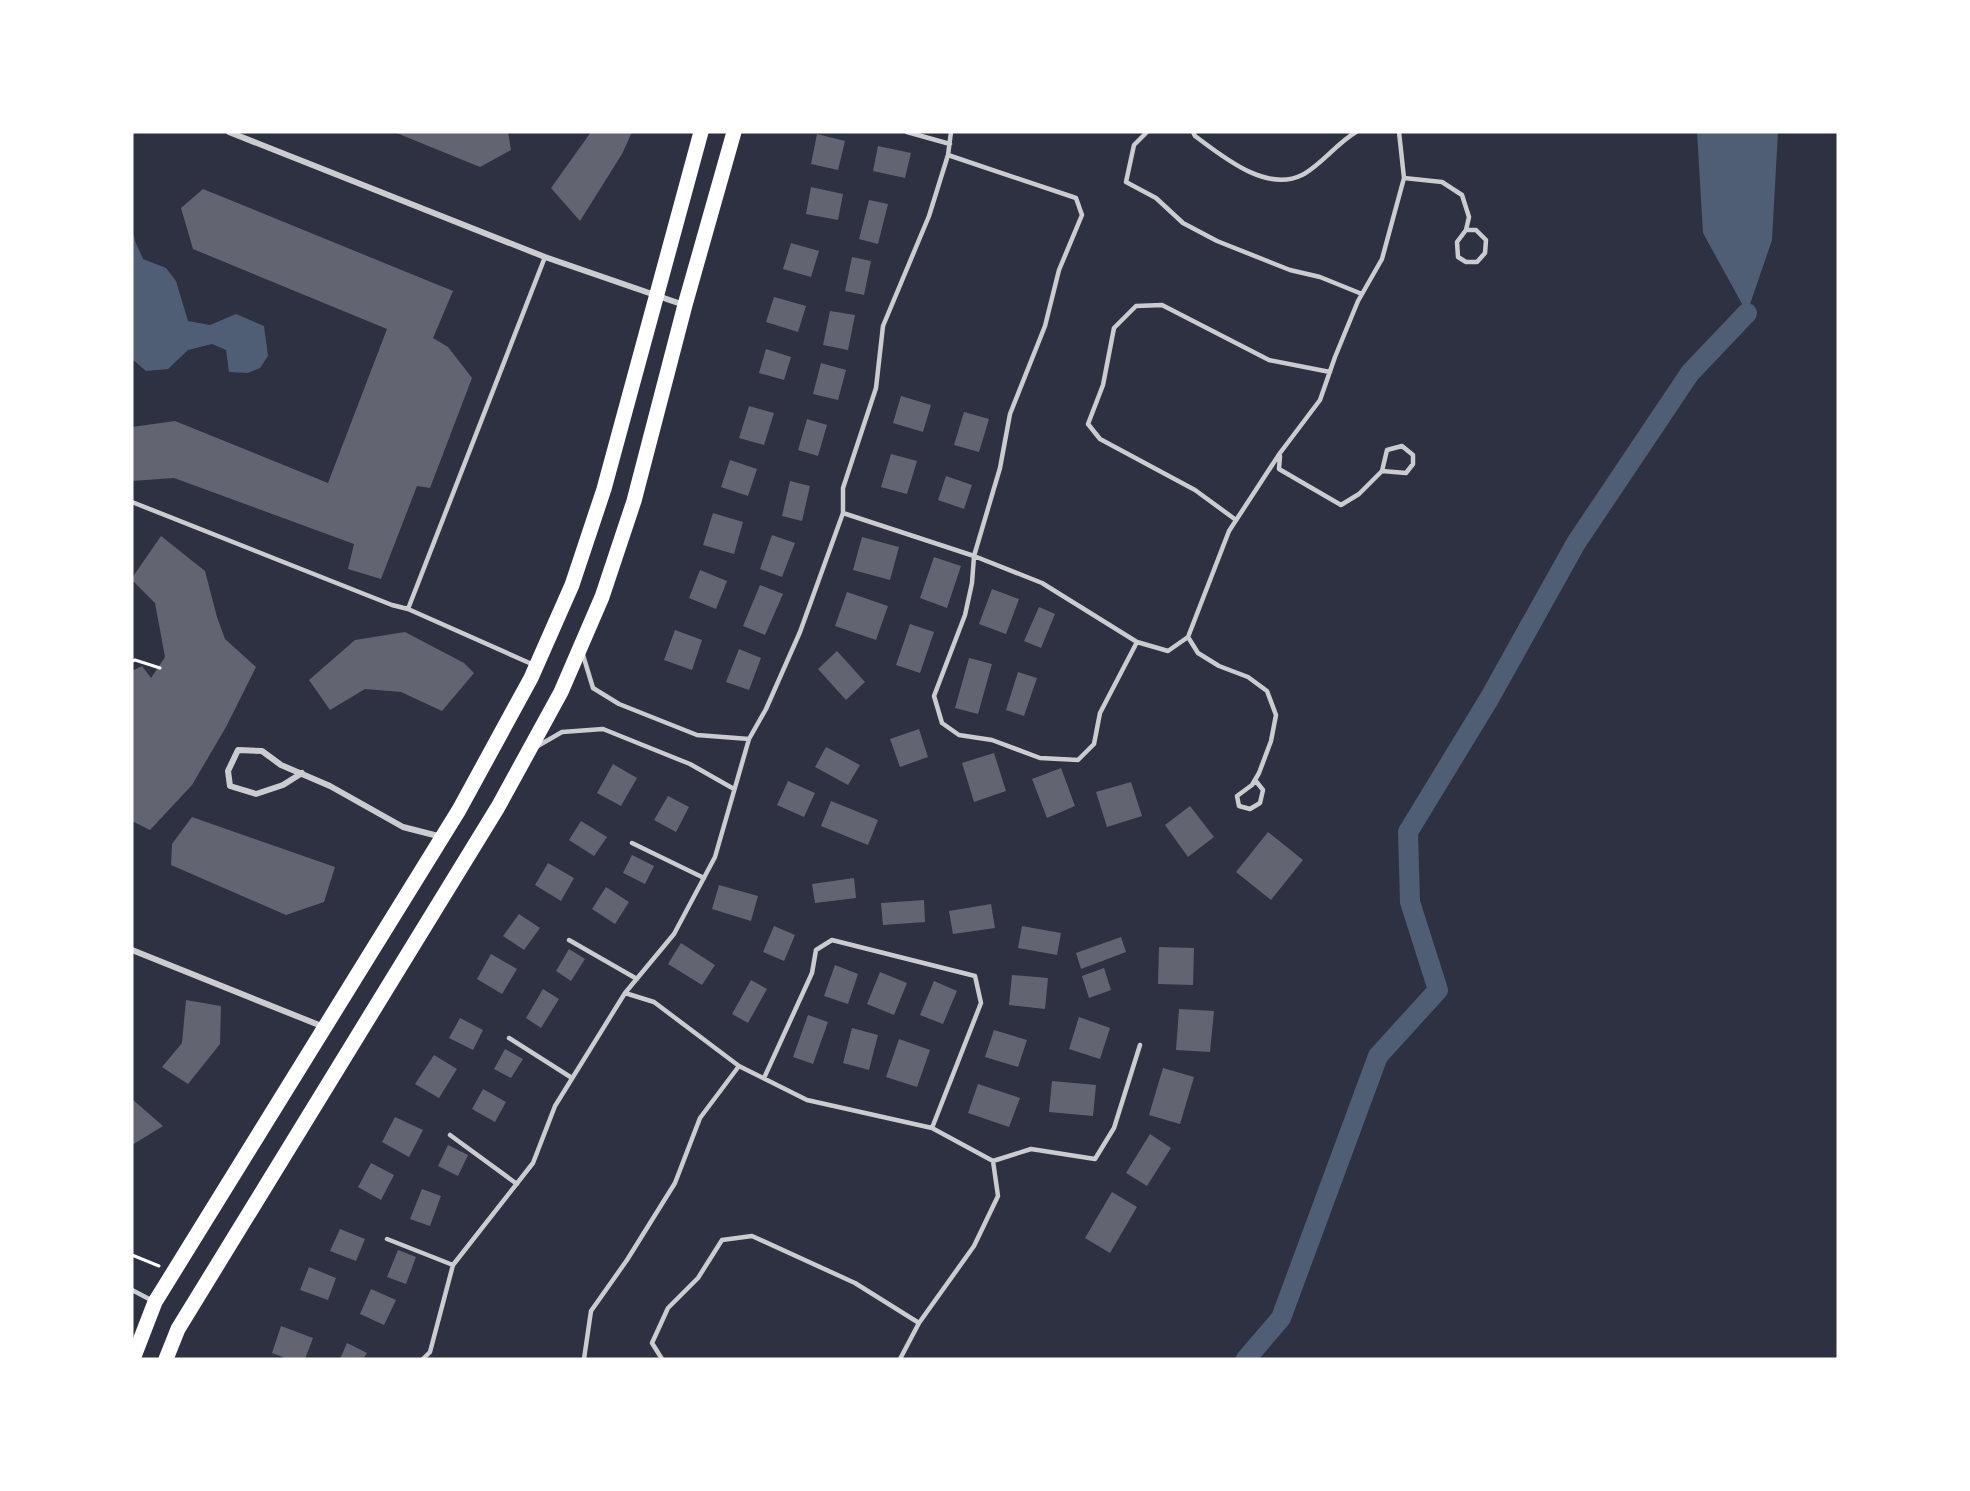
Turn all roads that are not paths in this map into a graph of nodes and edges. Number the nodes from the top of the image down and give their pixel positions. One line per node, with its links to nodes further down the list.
1 (229, 132): 14 (street)
2 (701, 132): 16 (main road)
3 (734, 132): 17 (main road)
4 (907, 132): 10 (lane)
5 (951, 132): 10 (lane)
6 (1147, 132): 15 (lane)
7 (1193, 132): 8 (lane)
8 (1356, 132)
9 (1399, 132): 12 (lane)
10 (950, 144): 11 (lane)
11 (948, 155): 22 (lane); 24 (lane)
12 (1404, 177): 13 (lane); 15 (lane)
13 (1466, 230): 13 (lane)
14 (545, 257): 16 (street); 25 (lane)
15 (1362, 294): 18 (lane)
16 (656, 295): 17 (street); 29 (main road)
17 (685, 305): 28 (main road)
18 (1330, 372): 19 (lane); 23 (lane)
19 (1280, 453): 20 (lane); 23 (lane)
20 (1382, 471): 20 (lane)
21 (132, 502): 25 (lane)
22 (843, 513): 24 (lane); 30 (lane)
23 (1236, 520): 26 (lane)
24 (974, 556): 27 (lane); 27 (lane)
25 (408, 609): 29 (lane)
26 (1188, 637): 27 (lane); 33 (lane)
27 (1137, 642)
28 (580, 646): 30 (lane); 31 (main road)
29 (536, 666): 35 (main road)
30 (749, 739): 34 (lane)
31 (528, 752): 34 (lane); 58 (main road)
32 (302, 773): 32 (street); 35 (street)
33 (1255, 780): 33 (lane)
34 (734, 789): 37 (lane)
35 (443, 837): 42 (main road)
36 (632, 843): 37 (lane)
37 (704, 878): 40 (lane)
38 (568, 940): 40 (lane)
39 (132, 950): 42 (street)
40 (637, 979): 41 (lane)
41 (625, 993): 45 (lane); 46 (lane)
42 (326, 1027): 55 (main road)
43 (509, 1038): 46 (lane)
44 (1140, 1045): 50 (lane)
45 (739, 1066): 47 (lane); 60 (lane)
46 (572, 1078): 51 (lane)
47 (764, 1078): 48 (lane); 48 (lane)
48 (933, 1128): 50 (lane)
49 (450, 1135): 51 (lane)
50 (993, 1161): 56 (lane)
51 (517, 1184): 53 (lane)
52 (387, 1239): 53 (lane)
53 (453, 1265): 59 (lane)
54 (132, 1290): 55 (lane)
55 (156, 1302): 57 (main road)
56 (919, 1323): 61 (lane); 62 (lane)
57 (133, 1359)
58 (166, 1359)
59 (423, 1359)
60 (584, 1359)
61 (662, 1359)
62 (900, 1359)

